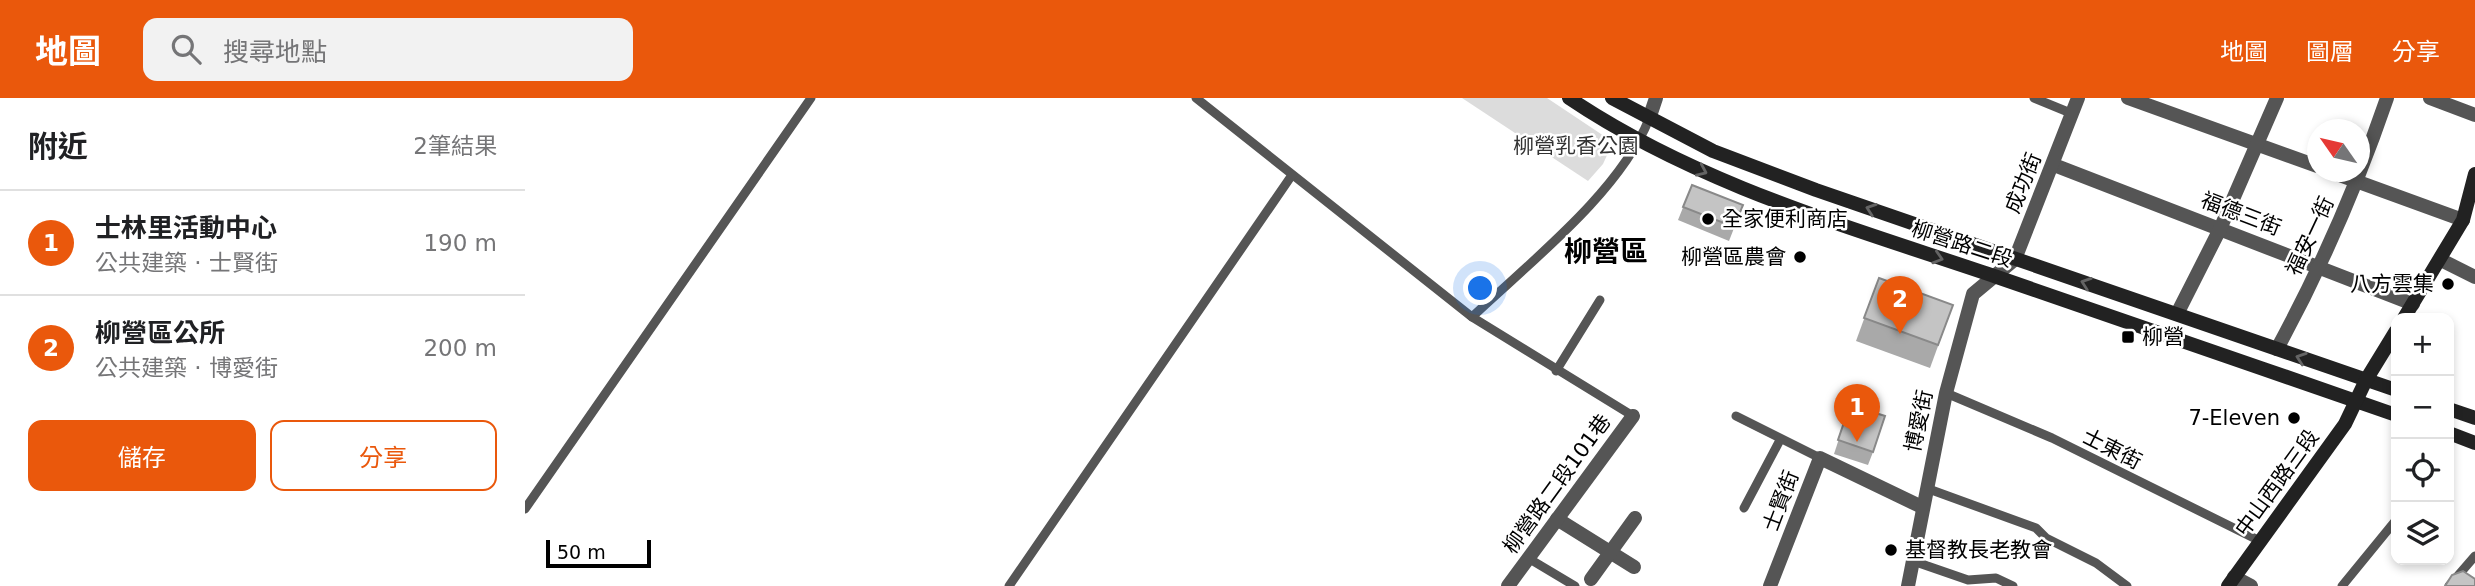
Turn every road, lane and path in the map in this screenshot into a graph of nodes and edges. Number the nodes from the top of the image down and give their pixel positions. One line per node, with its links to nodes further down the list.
1 (811, 98): 54 (lane)
2 (1196, 98): 21 (lane, 柳營路二段101巷)
3 (1569, 98): 15 (street, 柳營路二段)
4 (1612, 98): 14 (street, 柳營路二段)
5 (1656, 98): 14 (street)
6 (2034, 98): 12 (lane)
7 (2078, 98): 12 (street, 成功街)
8 (2128, 98): 16 (street)
9 (2277, 98): 16 (street)
10 (2388, 98): 17 (street, 福安一街)
11 (2430, 98): 13 (street)
12 (2073, 114): 19 (street, 成功街)
13 (2475, 115)
14 (1649, 119): 15 (lane); 25 (street, 柳營路二段, one-way to 14)
15 (1640, 142): 28 (street, 柳營路二段, one-way to 28); 34 (lane)
16 (2257, 142): 18 (street); 24 (street)
17 (2370, 148)
18 (2307, 162)
19 (2054, 165): 24 (street, 福德三街); 25 (street, 成功街)
20 (2475, 174): 23 (street)
21 (1293, 175): 34 (lane, 柳營路二段101巷); 66 (lane)
22 (2358, 182): 23 (street); 27 (street, 福安一街)
23 (2462, 220): 26 (street)
24 (2220, 229): 27 (street, 福德三街); 33 (street)
25 (2015, 259): 28 (street, 成功街); 33 (street, 柳營路二段, one-way to 25)
26 (2441, 260): 29 (street); 31 (street)
27 (2321, 268): 31 (street, 福德三街); 36 (street, 福安一街)
28 (1993, 276): 40 (street, 博愛街); 41 (street, 柳營路二段)
29 (2475, 277)
30 (1600, 300): 37 (lane)
31 (2413, 304): 32 (street)
32 (2407, 313)
33 (2177, 314): 36 (street, 柳營路二段)
34 (1472, 317): 37 (lane, 柳營路二段101巷)
35 (2391, 339): 38 (street, 中山西路三段)
36 (2277, 349): 38 (street, 柳營路二段, one-way to 36)
37 (1556, 371): 44 (lane, 柳營路二段101巷)
38 (2366, 380): 39 (street, 柳營路二段); 41 (street, 中山西路三段)
39 (2391, 388)
40 (1946, 393): 51 (street, 博愛街); 58 (lane, 士東街)
41 (2356, 401): 43 (street, 柳營路二段); 58 (street, 中山西路三段)
42 (2454, 411): 46 (street)
43 (2391, 413)
44 (1633, 416): 56 (street, 柳營路二段101巷)
45 (1736, 416): 48 (lane)
46 (2475, 418)
47 (2454, 435): 49 (street)
48 (1780, 440): 50 (lane); 53 (lane)
49 (2475, 443)
50 (1820, 458): 52 (street, 士賢街); 69 (street, 士賢街)
51 (1926, 488): 52 (street, 博愛街); 72 (lane)
52 (1922, 507): 62 (street, 博愛街)
53 (1744, 508)
54 (525, 509)
55 (1635, 518): 59 (street)
56 (1557, 519): 59 (street); 61 (street, 柳營路二段101巷)
57 (2391, 526): 74 (lane)
58 (2260, 541): 65 (street, 中山西路三段)
59 (1610, 552): 63 (street); 64 (street)
60 (2475, 556): 75 (lane)
61 (1528, 558): 67 (street, 柳營路二段101巷); 68 (lane)
62 (1913, 561): 70 (street, 博愛街); 71 (lane)
63 (1634, 567)
64 (1591, 579)
65 (2231, 582): 73 (street)
66 (1009, 586)
67 (1508, 586)
68 (1575, 586)
69 (1770, 586)
70 (1908, 586)
71 (2013, 586)
72 (2127, 586)
73 (2251, 586)
74 (2342, 586)
75 (2449, 586)

